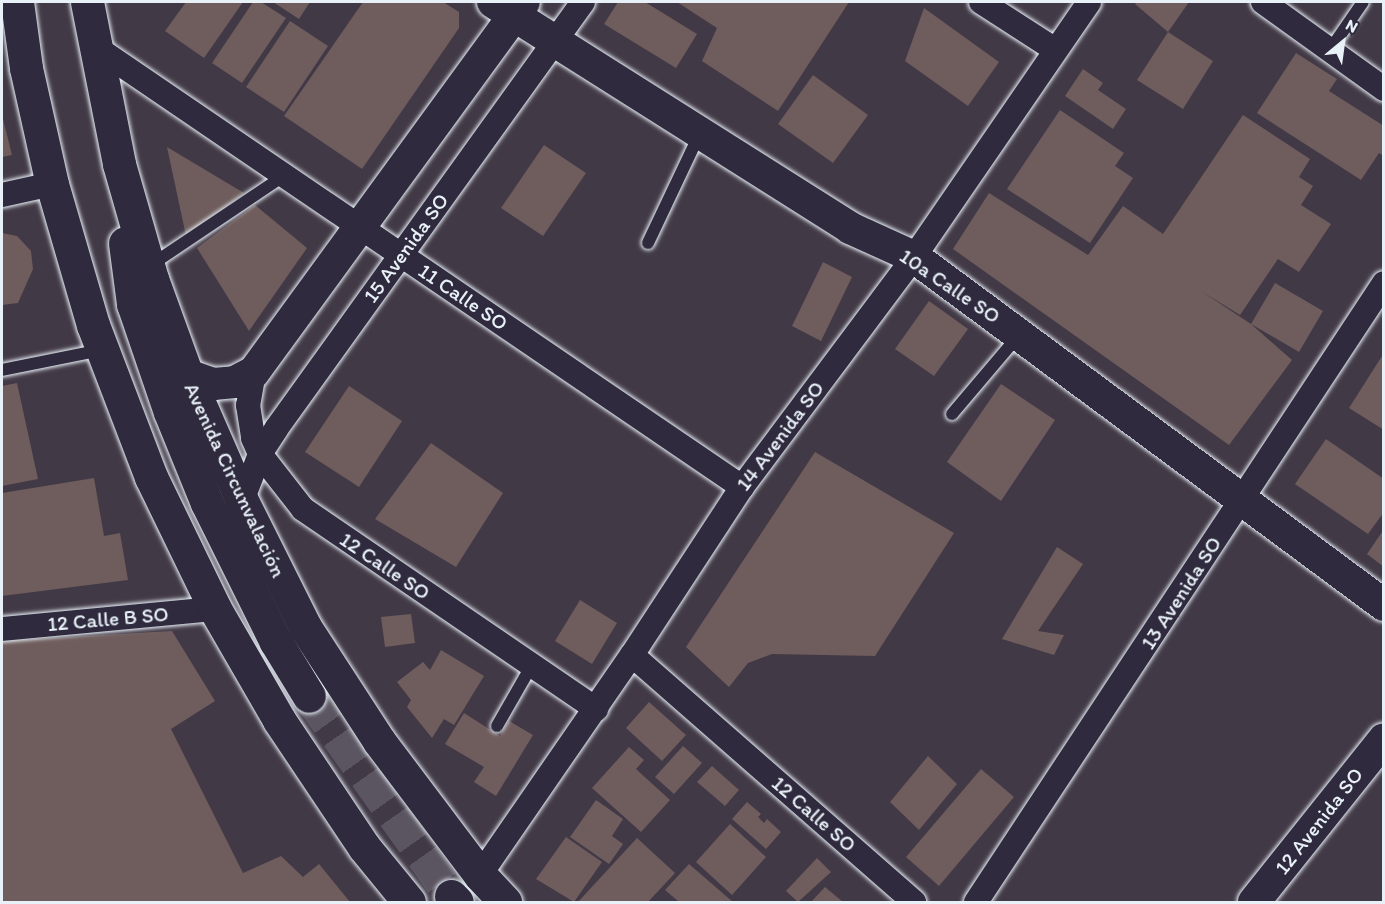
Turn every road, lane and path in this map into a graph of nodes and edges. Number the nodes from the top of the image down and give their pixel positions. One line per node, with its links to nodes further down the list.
1 (17, 2): 17 (highway)
2 (87, 2): 10 (highway, Avenida Circunvalación)
3 (583, 2): 9 (street, 15 Avenida SO)
4 (981, 2): 11 (street)
5 (1089, 2): 11 (street, 14 Avenida SO)
6 (1263, 2): 12 (street)
7 (1363, 2): 12 (lane)
8 (511, 6): 9 (street, 10a Calle SO); 19 (street)
9 (554, 42): 14 (street, 10a Calle SO); 21 (street, 15 Avenida SO)
10 (94, 46): 15 (highway, Avenida Circunvalación); 16 (street, 11 Calle SO)
11 (1054, 49): 22 (street, 14 Avenida SO)
12 (1330, 50): 13 (street)
13 (1383, 89)
14 (700, 134): 20 (lane); 22 (street, 10a Calle SO)
15 (119, 164): 23 (highway, Avenida Circunvalación); 40 (highway)
16 (285, 175): 19 (street, 11 Calle SO); 23 (lane)
17 (52, 184): 18 (street); 26 (highway)
18 (2, 195)
19 (360, 227): 21 (street, 11 Calle SO); 28 (street)
20 (648, 243)
21 (400, 254): 31 (street, 15 Avenida SO); 32 (street, 11 Calle SO)
22 (914, 257): 25 (street, 10a Calle SO); 32 (street, 14 Avenida SO)
23 (149, 266): 29 (highway, Avenida Circunvalación)
24 (1383, 283): 33 (street, 13 Avenida SO)
25 (1019, 334): 30 (lane); 33 (street, 10a Calle SO)
26 (102, 350): 27 (lane); 36 (highway)
27 (2, 370)
28 (254, 372): 29 (street); 31 (street, 12 Calle SO)
29 (187, 375): 34 (highway, Avenida Circunvalación)
30 (952, 414)
31 (260, 454): 34 (street, 15 Avenida SO); 39 (street, 12 Calle SO)
32 (742, 487): 38 (street, 14 Avenida SO)
33 (1243, 499): 35 (street, 10a Calle SO); 48 (street, 13 Avenida SO)
34 (242, 501): 44 (highway, Avenida Circunvalación)
35 (1383, 605)
36 (215, 609): 37 (street, 12 Calle B SO); 45 (highway)
37 (2, 629)
38 (632, 655): 41 (street, 14 Avenida SO); 47 (street, 12 Calle SO)
39 (532, 665): 41 (street, 12 Calle SO); 42 (lane)
40 (309, 696)
41 (596, 709): 44 (street, 14 Avenida SO)
42 (497, 726)
43 (1383, 739): 49 (street, 12 Avenida SO)
44 (480, 875): 46 (highway, Avenida Circunvalación)
45 (409, 903)
46 (505, 903)
47 (915, 903)
48 (976, 903)
49 (1254, 903)

